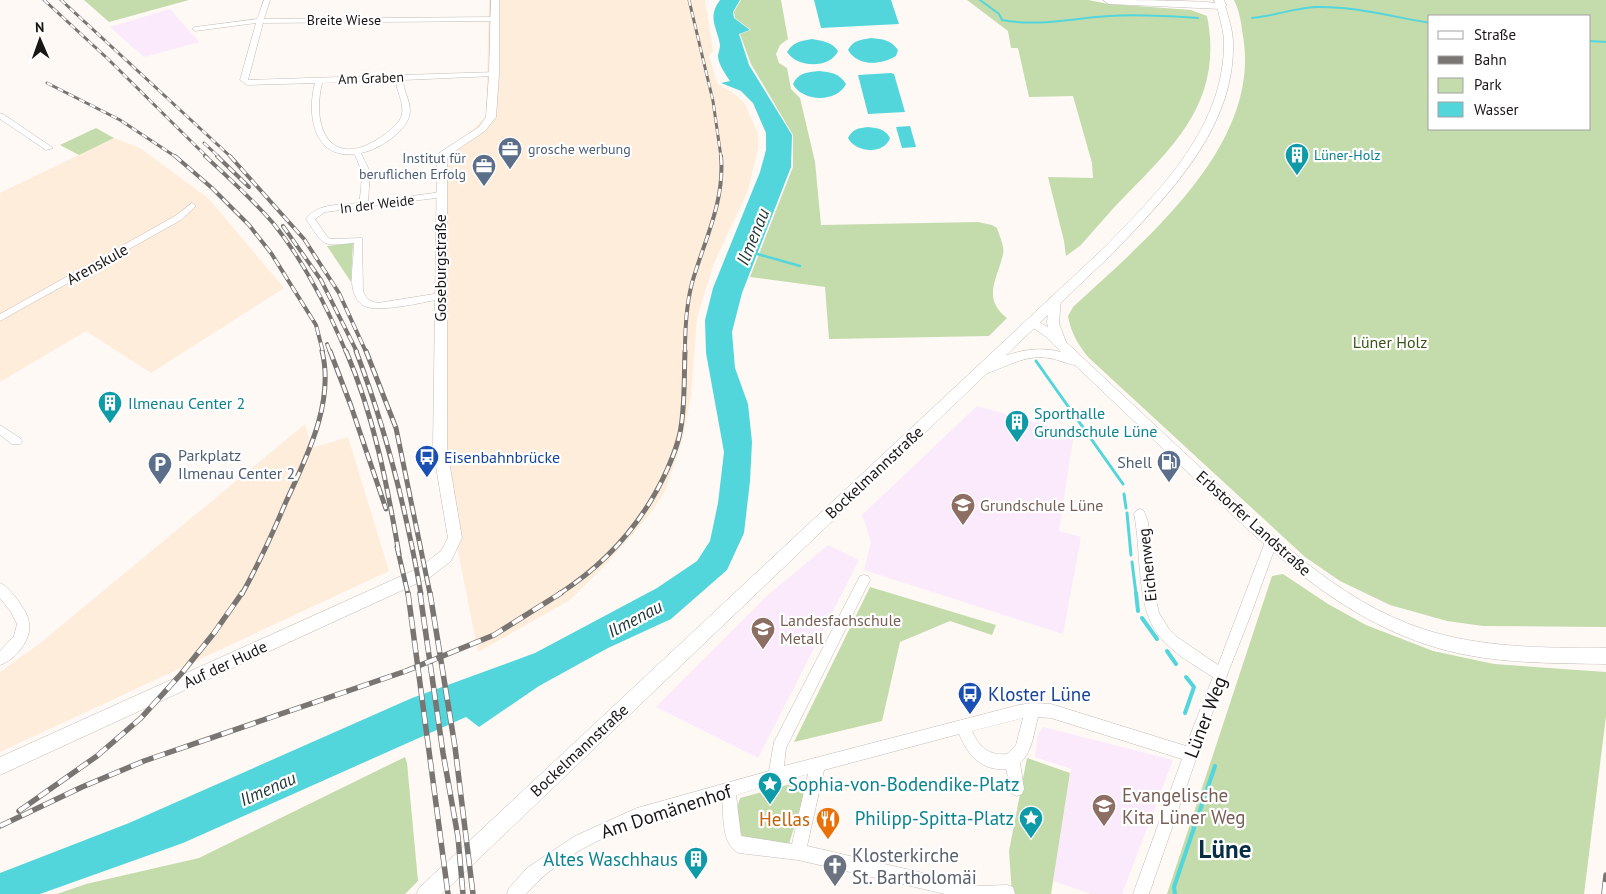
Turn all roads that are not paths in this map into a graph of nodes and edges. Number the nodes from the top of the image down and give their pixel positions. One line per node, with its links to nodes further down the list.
1 (267, 0): 9 (street)
2 (495, 0): 8 (street, Goseburgstraße)
3 (1109, 0): 5 (highway)
4 (1195, 0): 6 (highway)
5 (1130, 1): 6 (highway)
6 (1171, 3): 7 (highway)
7 (1220, 3): 21 (main road, Bockelmannstraße)
8 (494, 19): 9 (street, Breite Wiese); 11 (street, Goseburgstraße)
9 (260, 20): 10 (street, Breite Wiese); 13 (street, Am Graben)
10 (195, 29)
11 (494, 74): 12 (street, Am Graben); 17 (street, Goseburgstraße)
12 (400, 77): 13 (street, Am Graben); 16 (street)
13 (320, 80): 16 (street)
14 (0, 116): 15 (street)
15 (49, 148)
16 (357, 153): 18 (street)
17 (440, 195): 18 (street, In der Weide); 20 (street, Goseburgstraße)
18 (363, 205): 20 (street, In der Weide)
19 (192, 206): 22 (street, Arenskule)
20 (440, 296): 31 (street, Goseburgstraße)
21 (1055, 299): 23 (main road, Bockelmannstraße); 24 (street)
22 (0, 318)
23 (1031, 322): 24 (street, Erbstorfer Landstraße); 26 (main road, Bockelmannstraße)
24 (1063, 346): 25 (street, Erbstorfer Landstraße)
25 (1080, 363): 26 (street); 30 (street, Erbstorfer Landstraße)
26 (982, 370): 48 (main road, Bockelmannstraße)
27 (0, 429): 28 (street)
28 (16, 440)
29 (1140, 514): 36 (street, Eichenweg)
30 (1270, 542): 34 (street, Erbstorfer Landstraße); 36 (street, Lüner Weg)
31 (446, 556): 42 (street, Auf der Hude)
32 (864, 580): 43 (street)
33 (0, 590): 35 (street)
34 (1606, 656)
35 (0, 659)
36 (1221, 674): 39 (street, Lüner Weg)
37 (1032, 710): 38 (street, Am Domänenhof); 39 (street, Am Domänenhof); 40 (street)
38 (964, 726): 40 (street); 41 (street, Am Domänenhof)
39 (1190, 754): 50 (street, Lüner Weg)
40 (1012, 760): 44 (street)
41 (818, 764): 43 (street, Am Domänenhof); 46 (street)
42 (0, 766)
43 (776, 776): 45 (street, Am Domänenhof)
44 (1017, 789)
45 (728, 790): 46 (street); 49 (street, Am Domänenhof)
46 (798, 852): 47 (street)
47 (1007, 893)
48 (427, 894)
49 (515, 894)
50 (1141, 894)

